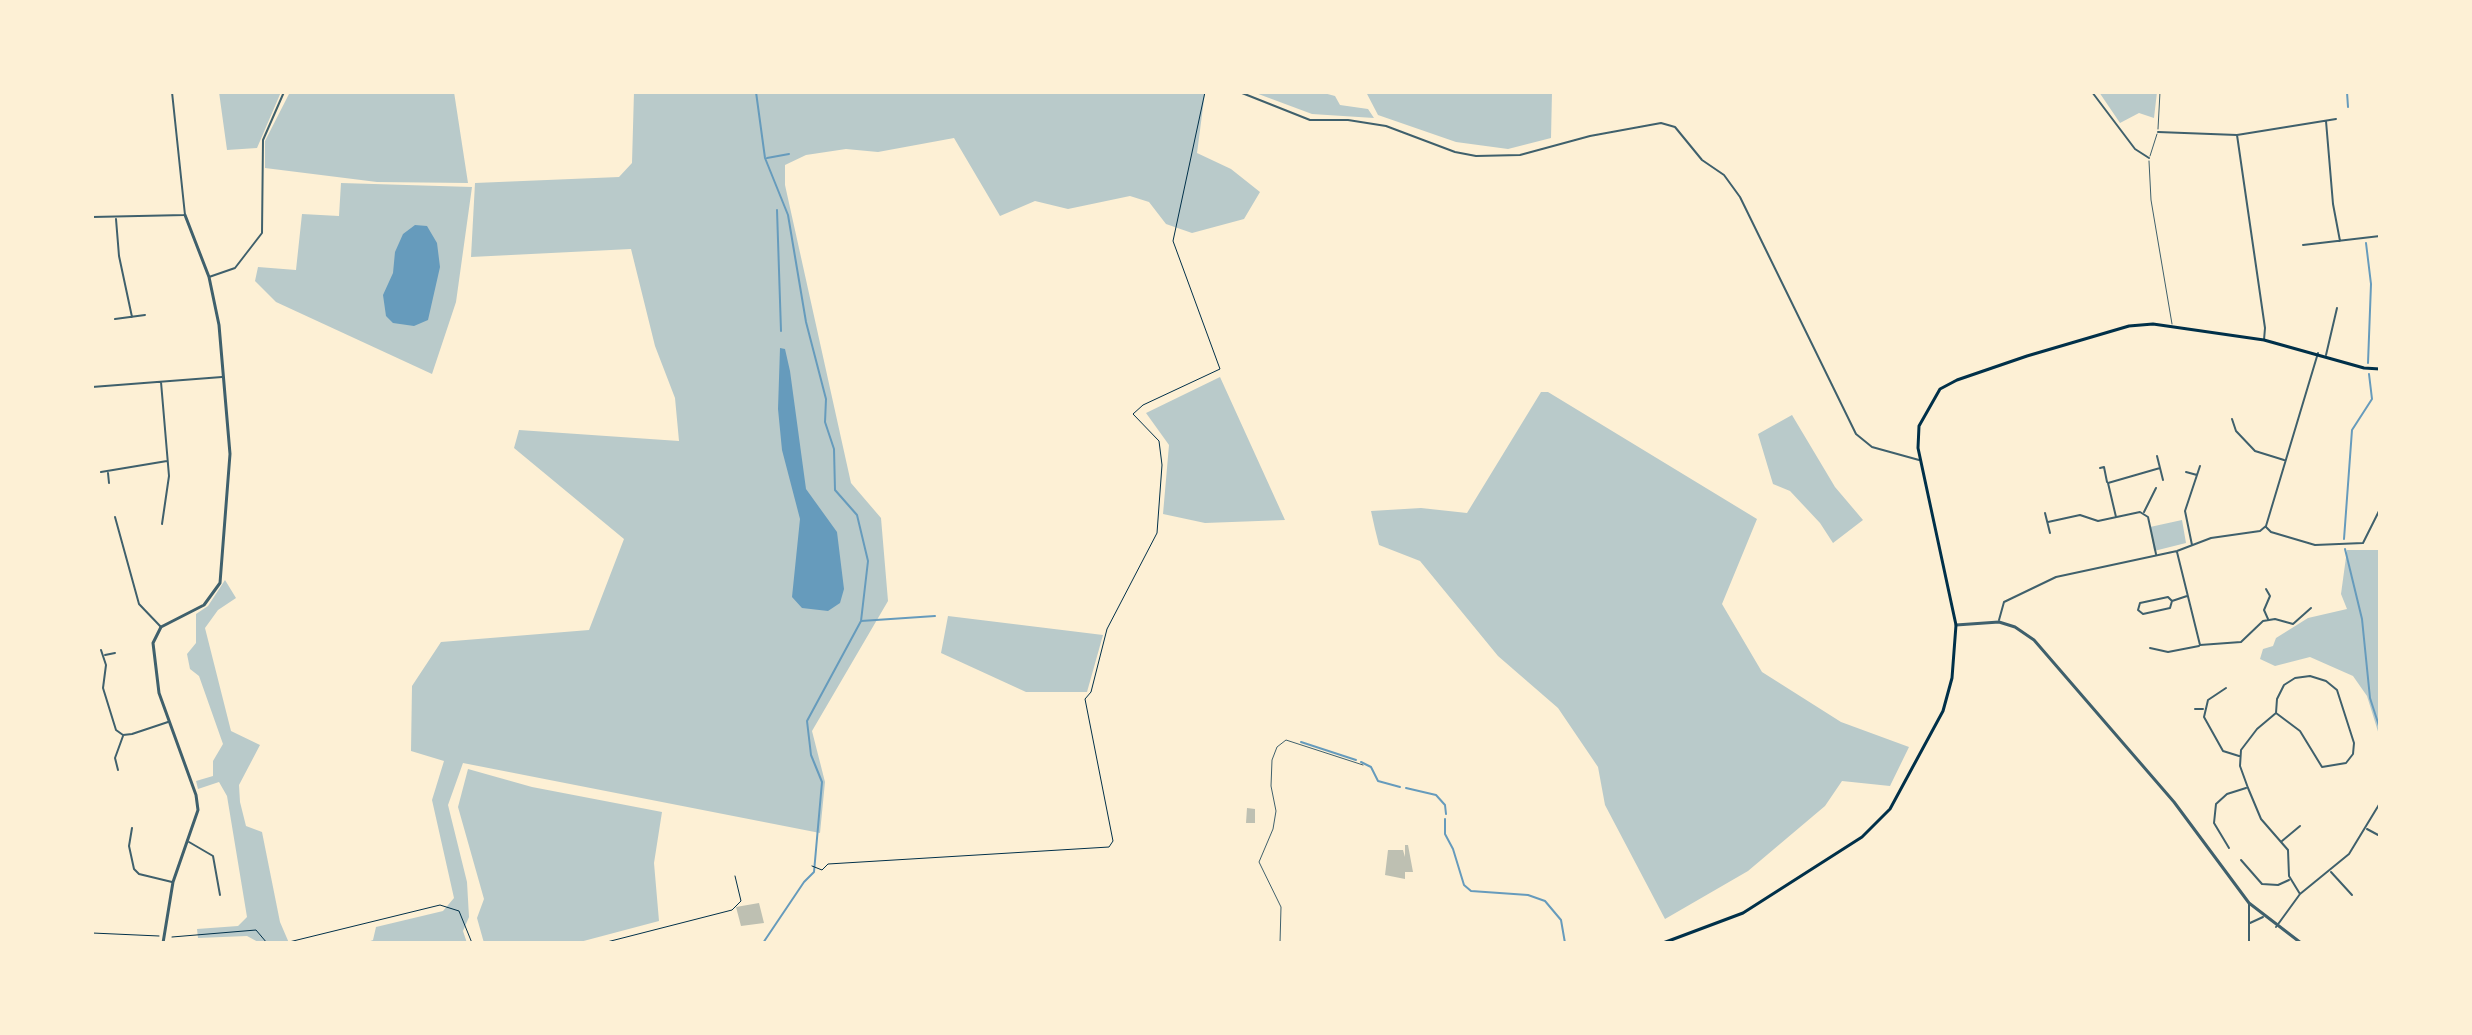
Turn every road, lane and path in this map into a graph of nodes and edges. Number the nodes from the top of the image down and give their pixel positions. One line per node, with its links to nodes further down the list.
1 (172, 92): 13 (street)
2 (284, 92): 19 (street)
3 (1205, 92): 92 (path)
4 (1236, 92): 7 (lane)
5 (2092, 92): 12 (street)
6 (2160, 92): 10 (lane)
7 (1242, 93): 34 (street)
8 (2336, 119): 9 (street)
9 (2326, 120): 11 (street); 17 (street)
10 (2158, 132): 11 (street); 12 (lane)
11 (2237, 135): 25 (street)
12 (2149, 158): 24 (lane)
13 (185, 215): 15 (street); 19 (street)
14 (92, 217): 15 (street)
15 (116, 218): 22 (street)
16 (2380, 236): 17 (street)
17 (2340, 241): 18 (street)
18 (2303, 245)
19 (209, 277): 29 (street)
20 (2337, 308): 27 (street)
21 (145, 315): 22 (street)
22 (132, 317): 23 (street)
23 (115, 319)
24 (2172, 324): 25 (main road); 34 (main road)
25 (2264, 340): 26 (main road)
26 (2318, 353): 27 (main road); 36 (street)
27 (2326, 355): 28 (main road)
28 (2380, 369)
29 (223, 377): 30 (street); 67 (street)
30 (161, 382): 31 (street); 35 (street)
31 (92, 387)
32 (2232, 419): 36 (street)
33 (2157, 456): 39 (street)
34 (1919, 460): 66 (main road)
35 (168, 461): 41 (street); 54 (street)
36 (2286, 461): 55 (street)
37 (2200, 466): 43 (street)
38 (2100, 468): 46 (street)
39 (2160, 468): 44 (street); 46 (street)
40 (101, 472): 41 (street)
41 (108, 472): 45 (street)
42 (2186, 472): 43 (street)
43 (2197, 475): 57 (street)
44 (2163, 480)
45 (109, 483)
46 (2108, 483): 52 (street)
47 (2156, 488): 50 (street)
48 (2380, 509): 55 (street)
49 (2045, 513): 53 (street)
50 (2144, 513): 52 (street); 59 (street)
51 (115, 517): 67 (street)
52 (2116, 517): 53 (street)
53 (2048, 522): 56 (street)
54 (162, 524)
55 (2266, 526): 57 (street)
56 (2050, 533)
57 (2192, 547): 58 (street)
58 (2177, 551): 59 (street); 61 (street)
59 (2156, 555): 65 (street)
60 (2266, 589): 64 (street)
61 (2188, 596): 62 (street); 68 (street)
62 (2172, 601): 62 (street)
63 (2311, 608): 64 (street)
64 (2268, 620): 68 (street)
65 (1999, 622): 66 (street); 100 (street)
66 (1956, 625): 111 (main road)
67 (161, 627): 77 (street)
68 (2200, 645): 69 (street)
69 (2150, 648)
70 (101, 650): 72 (street)
71 (115, 653): 72 (street)
72 (104, 655): 78 (street)
73 (2226, 688): 75 (street)
74 (2195, 709): 75 (street)
75 (2204, 709): 79 (street)
76 (2276, 713): 76 (street); 79 (street)
77 (168, 722): 78 (street); 89 (street)
78 (123, 735): 81 (street)
79 (2239, 756): 82 (street)
80 (1363, 765): 110 (lane)
81 (118, 770)
82 (2248, 788): 88 (street); 90 (street)
83 (2380, 803): 86 (street)
84 (2300, 826): 88 (street)
85 (132, 828): 96 (street)
86 (2364, 828): 87 (street); 93 (street)
87 (2380, 836)
88 (2282, 841): 95 (street)
89 (189, 842): 96 (street); 98 (street)
90 (2229, 848)
91 (2241, 860): 95 (street)
92 (813, 867)
93 (2330, 871): 97 (street); 99 (street)
94 (735, 876): 109 (path)
95 (2290, 879): 97 (street)
96 (173, 882): 105 (street)
97 (2300, 894): 103 (street)
98 (220, 895)
99 (2352, 895)
100 (2249, 903): 101 (street); 102 (street)
101 (2263, 917): 102 (street); 103 (street)
102 (2250, 923): 112 (street)
103 (2276, 927): 113 (street)
104 (92, 933): 105 (path)
105 (164, 940): 106 (path)
106 (267, 943)
107 (285, 943): 108 (path)
108 (472, 943)
109 (603, 943)
110 (1280, 943)
111 (1663, 943)
112 (2249, 943)
113 (2301, 943)

